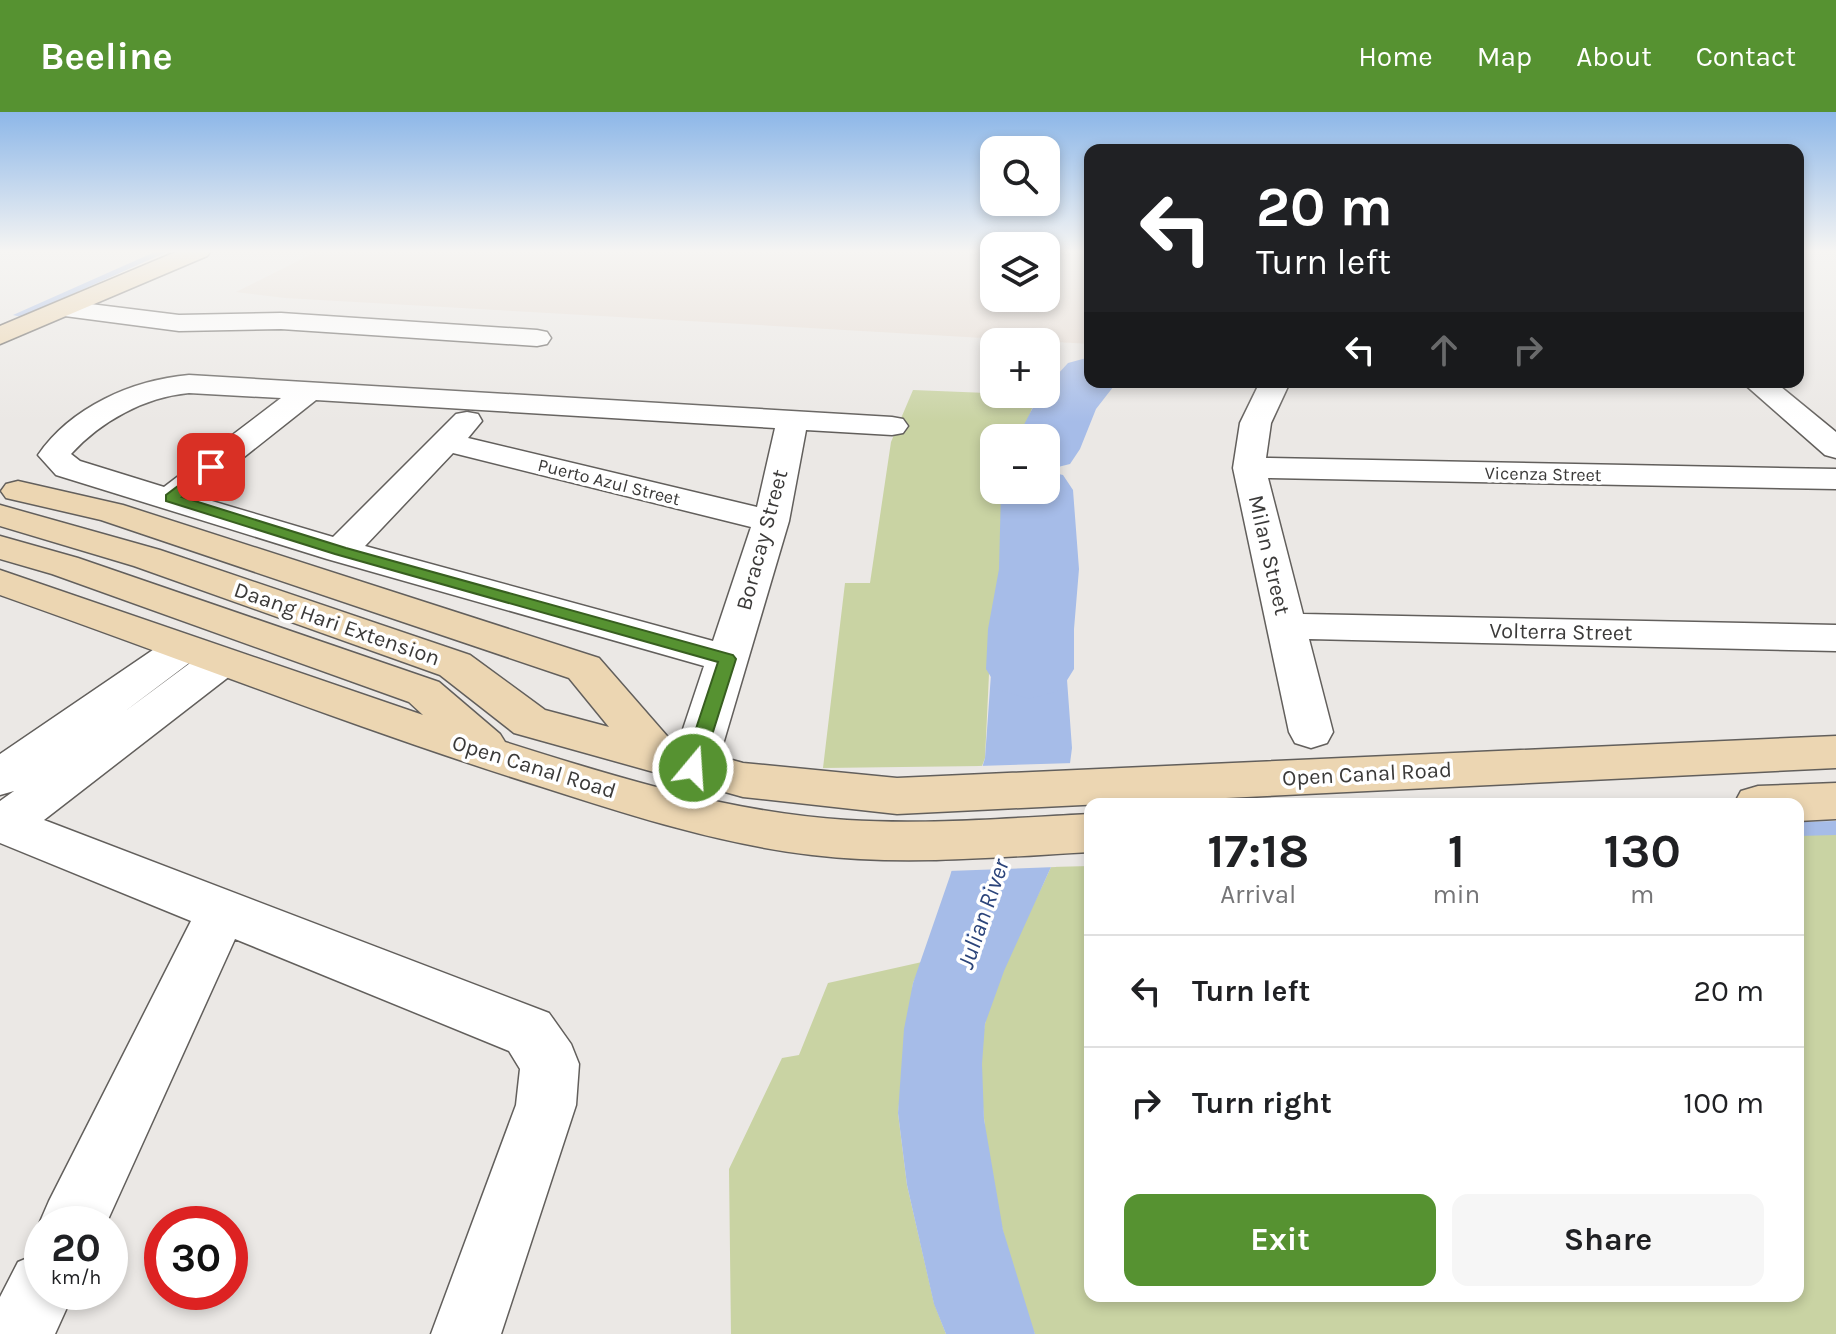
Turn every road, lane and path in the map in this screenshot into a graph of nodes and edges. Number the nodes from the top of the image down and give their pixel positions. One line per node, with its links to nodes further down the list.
1 (66, 309): 2 (main road); 3 (street)
2 (0, 336)
3 (537, 338)
4 (1271, 388): 12 (street, Milan Street)
5 (1764, 388): 11 (street)
6 (311, 390): 7 (street); 15 (street); 15 (street)
7 (487, 400): 8 (street); 10 (street)
8 (793, 419): 9 (street); 17 (street, Boracay Street)
9 (892, 426)
10 (446, 442): 17 (street, Puerto Azul Street); 19 (street)
11 (1836, 448)
12 (1249, 468): 13 (street, Vicenza Street); 21 (street, Milan Street)
13 (1836, 479)
14 (0, 489): 28 (main road)
15 (171, 498): 19 (street)
16 (0, 515): 28 (main road, Daang Hari Extension)
17 (771, 521): 24 (street, Boracay Street)
18 (0, 547): 27 (main road, Daang Hari Extension)
19 (340, 551): 24 (street)
20 (0, 582): 23 (main road, Open Canal Road)
21 (1286, 626): 22 (street, Volterra Street); 25 (street, Milan Street)
22 (1836, 638)
23 (202, 655): 27 (main road, Open Canal Road); 31 (street)
24 (727, 659): 28 (street, Boracay Street)
25 (1311, 732)
26 (1836, 752): 32 (main road, Open Canal Road)
27 (520, 764): 32 (main road, Open Canal Road)
28 (676, 764): 32 (main road, Daang Hari Extension)
29 (1836, 801): 30 (main road)
30 (1804, 802)
31 (1, 808): 34 (street)
32 (898, 818): 33 (main road, Open Canal Road)
33 (1084, 833)
34 (222, 911): 35 (street); 38 (street)
35 (81, 1206)
36 (30, 1310): 37 (street)
37 (19, 1334)
38 (466, 1334)

